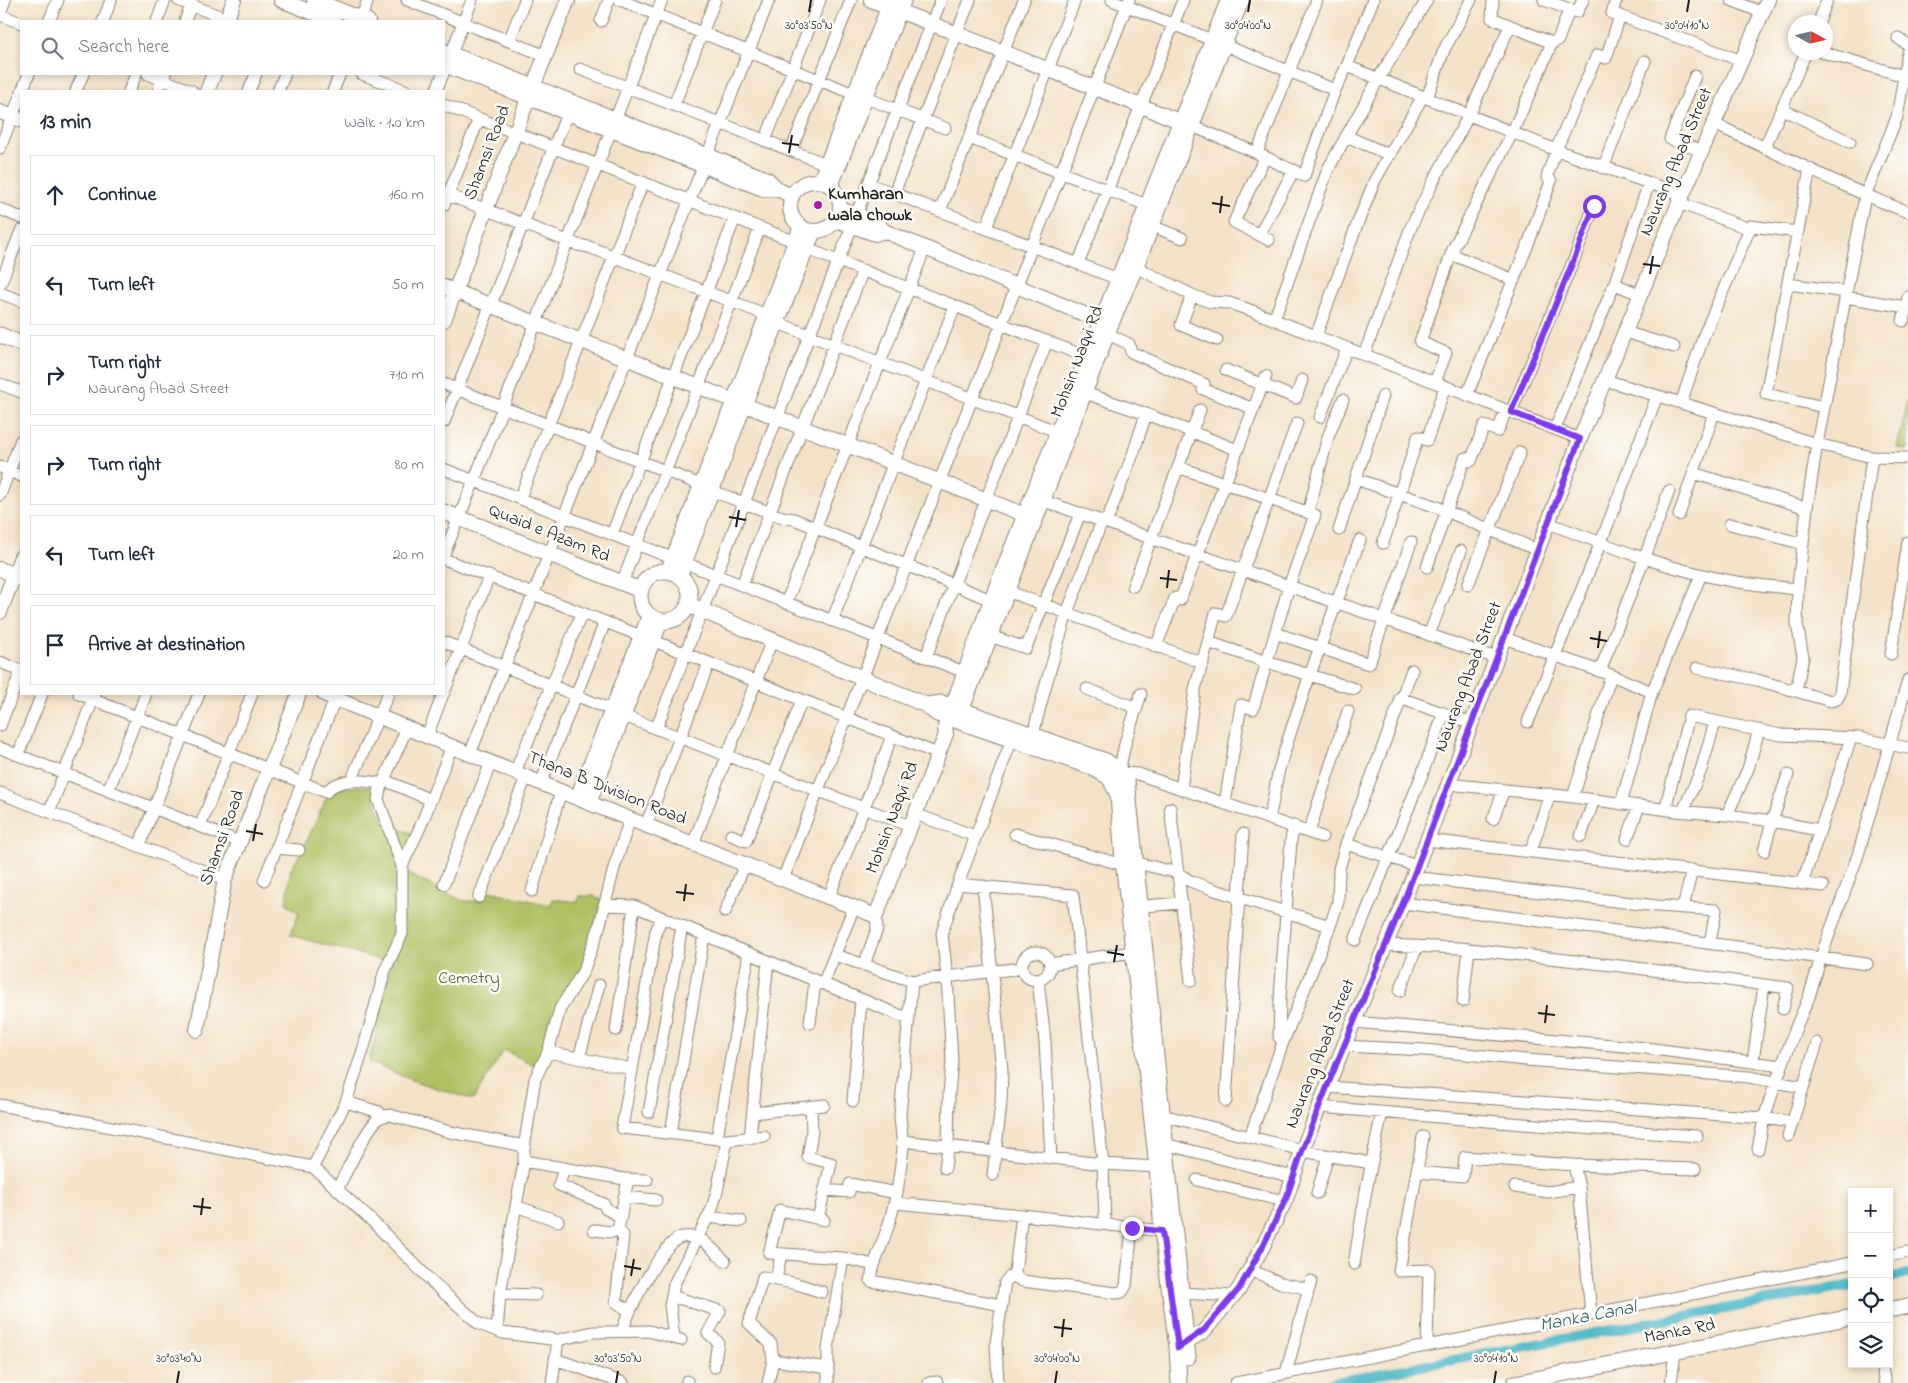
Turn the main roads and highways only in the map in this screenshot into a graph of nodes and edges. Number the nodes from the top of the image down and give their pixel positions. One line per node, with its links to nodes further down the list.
1 (0, 335): 2 (main road)
2 (20, 344)
3 (445, 512): 4 (main road, Quaid e Azam Rd)
4 (640, 590): 5 (main road); 5 (main road)
5 (695, 608): 6 (main road)
6 (955, 713): 7 (main road); 7 (main road)
7 (1127, 862): 8 (main road)
8 (1134, 907): 12 (main road); 12 (main road)
9 (1908, 1306): 10 (main road)
10 (1893, 1309)
11 (1848, 1318): 15 (main road, Manka Rd)
12 (1182, 1345): 13 (main road); 14 (main road)
13 (1179, 1383)
14 (1189, 1383)
15 (1517, 1383)

